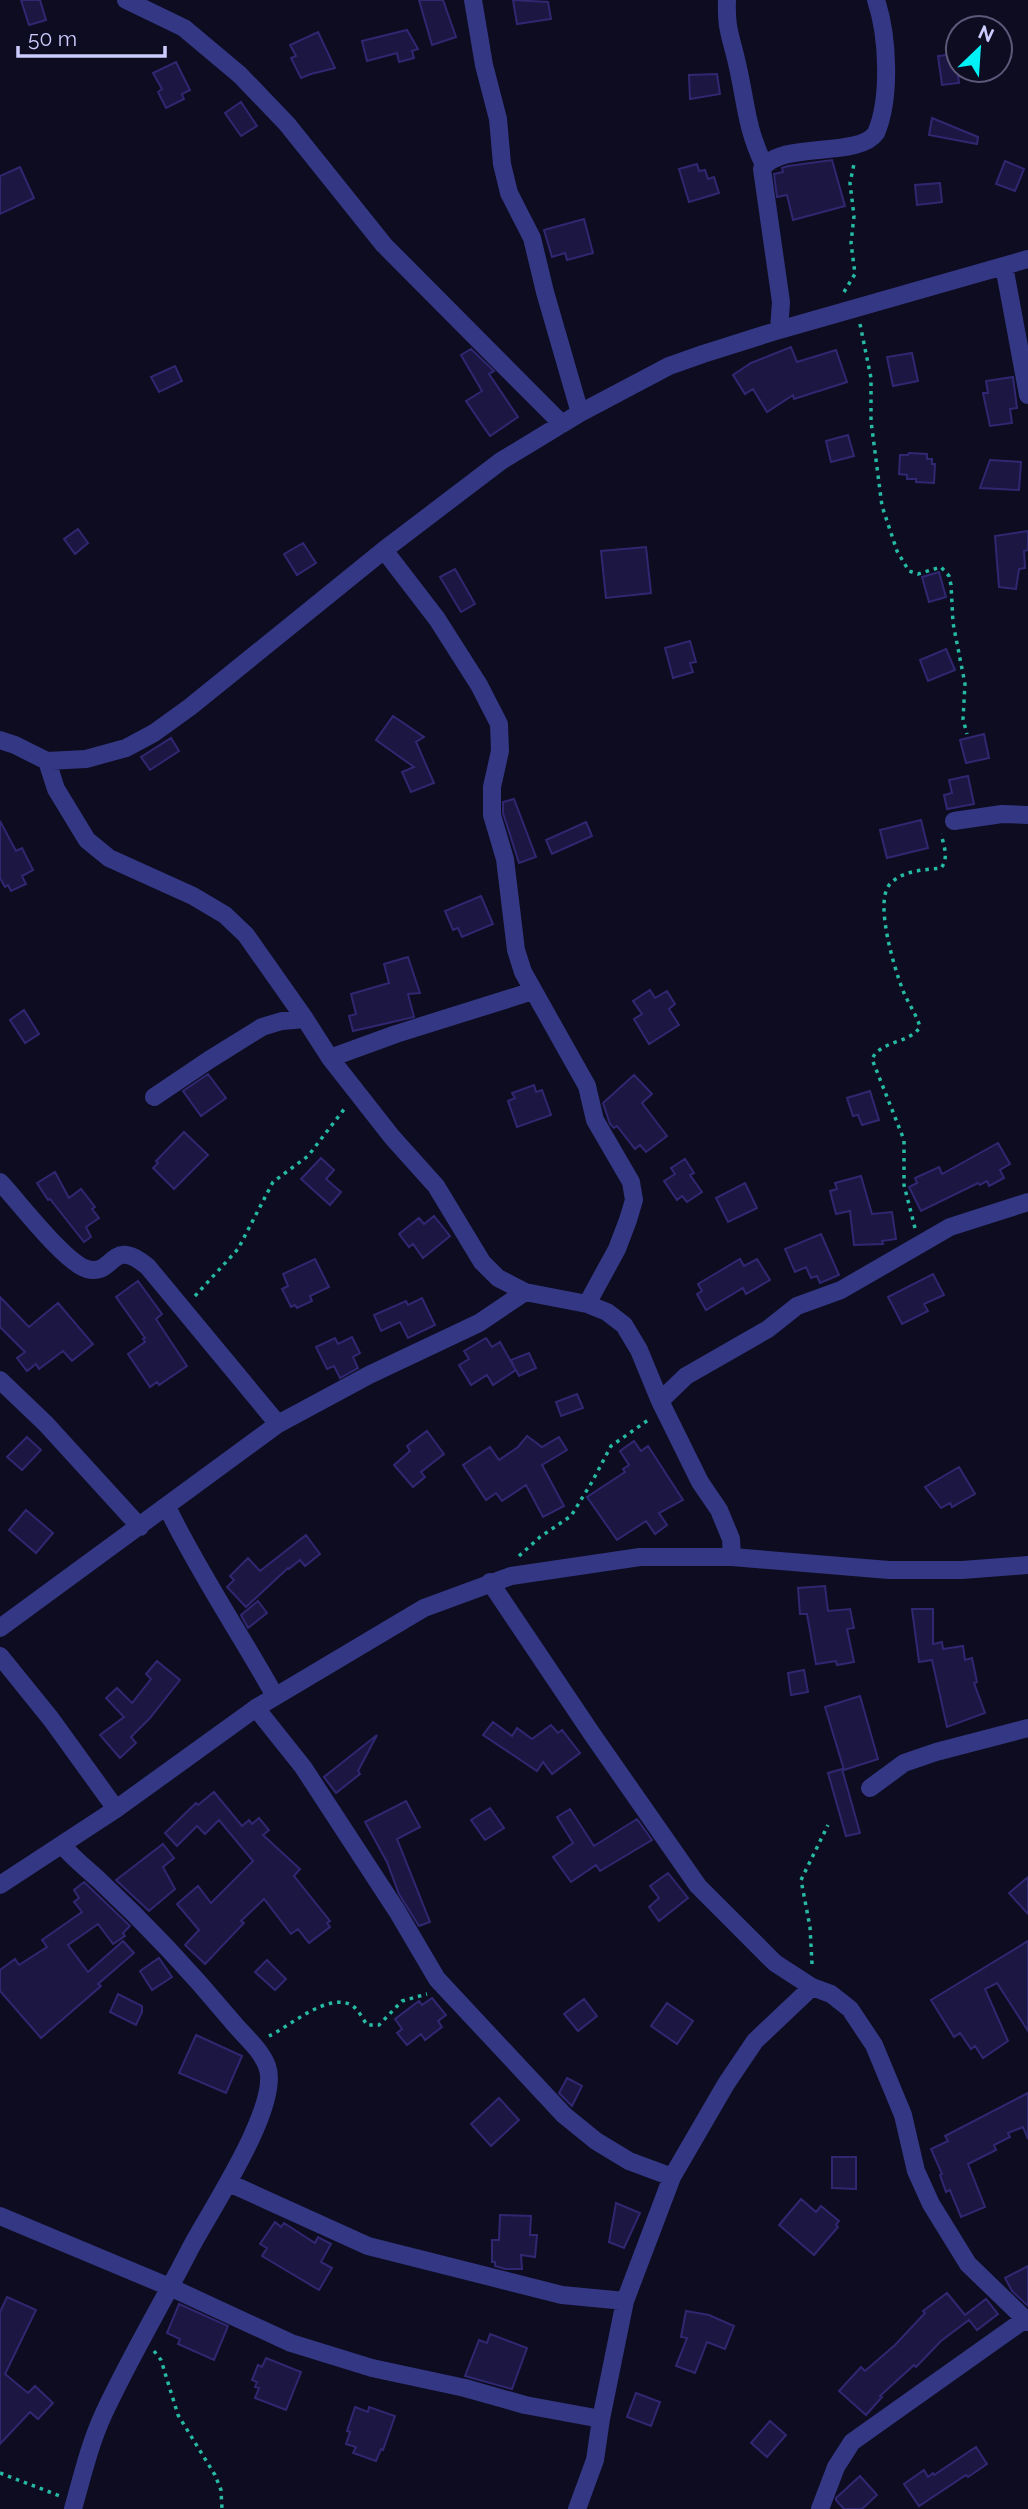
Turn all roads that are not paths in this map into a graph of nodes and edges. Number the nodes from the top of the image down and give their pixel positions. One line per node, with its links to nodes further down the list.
1 (126, 0): 11 (street)
2 (473, 0): 10 (street)
3 (727, 0): 5 (street)
4 (876, 0): 5 (street)
5 (764, 165): 8 (street)
6 (1028, 260): 7 (street)
7 (1004, 266): 8 (street); 9 (street)
8 (779, 330): 10 (street)
9 (1028, 395)
10 (580, 413): 11 (street)
11 (562, 424): 12 (street)
12 (384, 550): 14 (street); 17 (street)
13 (0, 740): 14 (street)
14 (47, 761): 18 (street)
15 (1028, 815): 16 (street)
16 (954, 821)
17 (533, 991): 19 (street); 24 (street)
18 (306, 1019): 19 (street); 20 (street)
19 (330, 1058): 23 (street)
20 (154, 1097)
21 (0, 1182): 27 (street)
22 (1028, 1202): 26 (street)
23 (524, 1292): 24 (street); 27 (street)
24 (587, 1304): 26 (street)
25 (0, 1380): 29 (street)
26 (662, 1405): 30 (street)
27 (278, 1424): 28 (street)
28 (167, 1507): 29 (street); 35 (street)
29 (140, 1527): 33 (street)
30 (732, 1557): 31 (street); 32 (street)
31 (1028, 1565)
32 (491, 1582): 35 (street); 42 (street)
33 (0, 1628)
34 (0, 1656): 39 (street)
35 (275, 1696): 36 (street)
36 (256, 1708): 39 (street); 43 (street)
37 (1028, 1728): 38 (street)
38 (870, 1788)
39 (116, 1809): 40 (street)
40 (62, 1845): 41 (street); 44 (street)
41 (0, 1885)
42 (813, 1987): 43 (street); 48 (street)
43 (672, 2177): 47 (street)
44 (229, 2183): 46 (street); 47 (street)
45 (0, 2216): 46 (street)
46 (172, 2288): 49 (street); 50 (street)
47 (625, 2301): 49 (street)
48 (1026, 2321): 52 (street)
49 (601, 2419): 51 (street)
50 (74, 2505)
51 (577, 2509)
52 (820, 2509)

